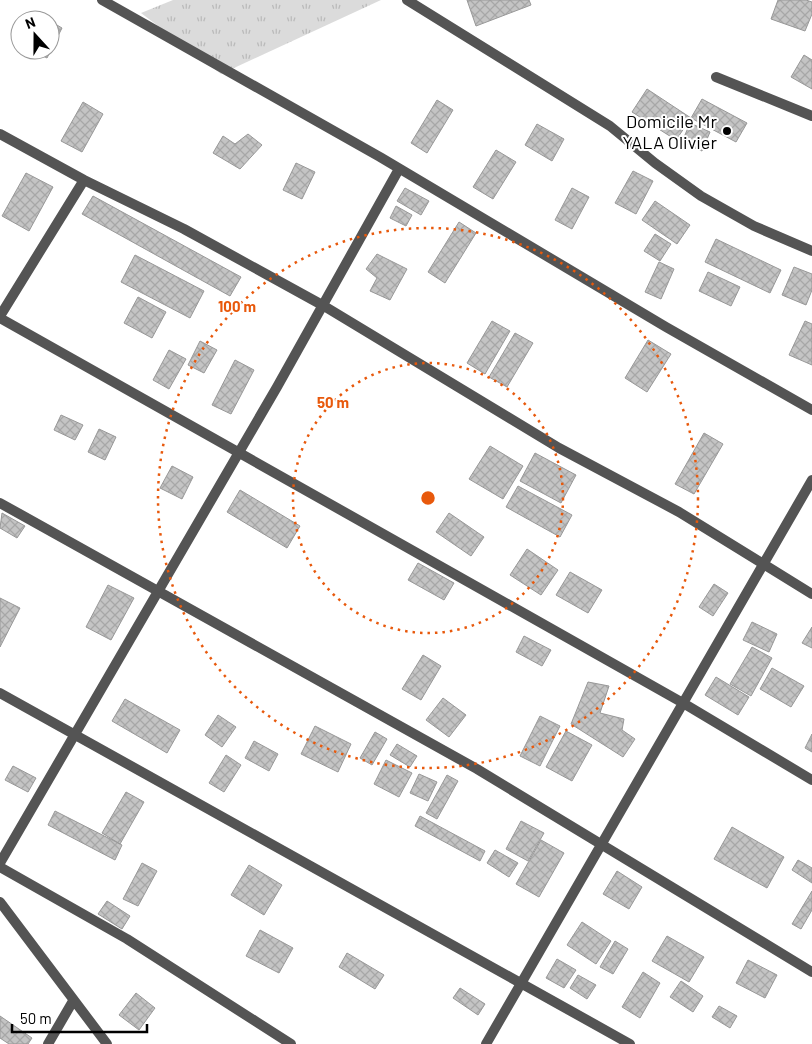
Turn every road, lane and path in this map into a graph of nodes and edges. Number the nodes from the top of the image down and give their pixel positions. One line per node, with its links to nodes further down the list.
1 (102, 0): 6 (street)
2 (407, 0): 8 (street)
3 (716, 77): 4 (street)
4 (812, 116)
5 (0, 134): 7 (street)
6 (399, 169): 9 (street); 11 (street)
7 (84, 180): 9 (street); 10 (street)
8 (812, 251)
9 (324, 306): 12 (street); 15 (street)
10 (0, 317): 12 (street)
11 (812, 410)
12 (238, 452): 16 (street); 19 (street)
13 (812, 480): 15 (street)
14 (0, 503): 16 (street)
15 (763, 565): 17 (street); 19 (street)
16 (158, 592): 20 (street); 22 (street)
17 (812, 594)
18 (0, 693): 20 (street)
19 (683, 704): 21 (street); 22 (street)
20 (74, 736): 23 (street); 27 (street)
21 (812, 780)
22 (601, 846): 26 (street); 27 (street)
23 (0, 863)
24 (0, 867): 31 (street)
25 (0, 902): 28 (street)
26 (812, 972)
27 (522, 983): 32 (street); 33 (street)
28 (73, 1001): 29 (street); 30 (street)
29 (48, 1044)
30 (107, 1044)
31 (291, 1044)
32 (486, 1044)
33 (630, 1044)

